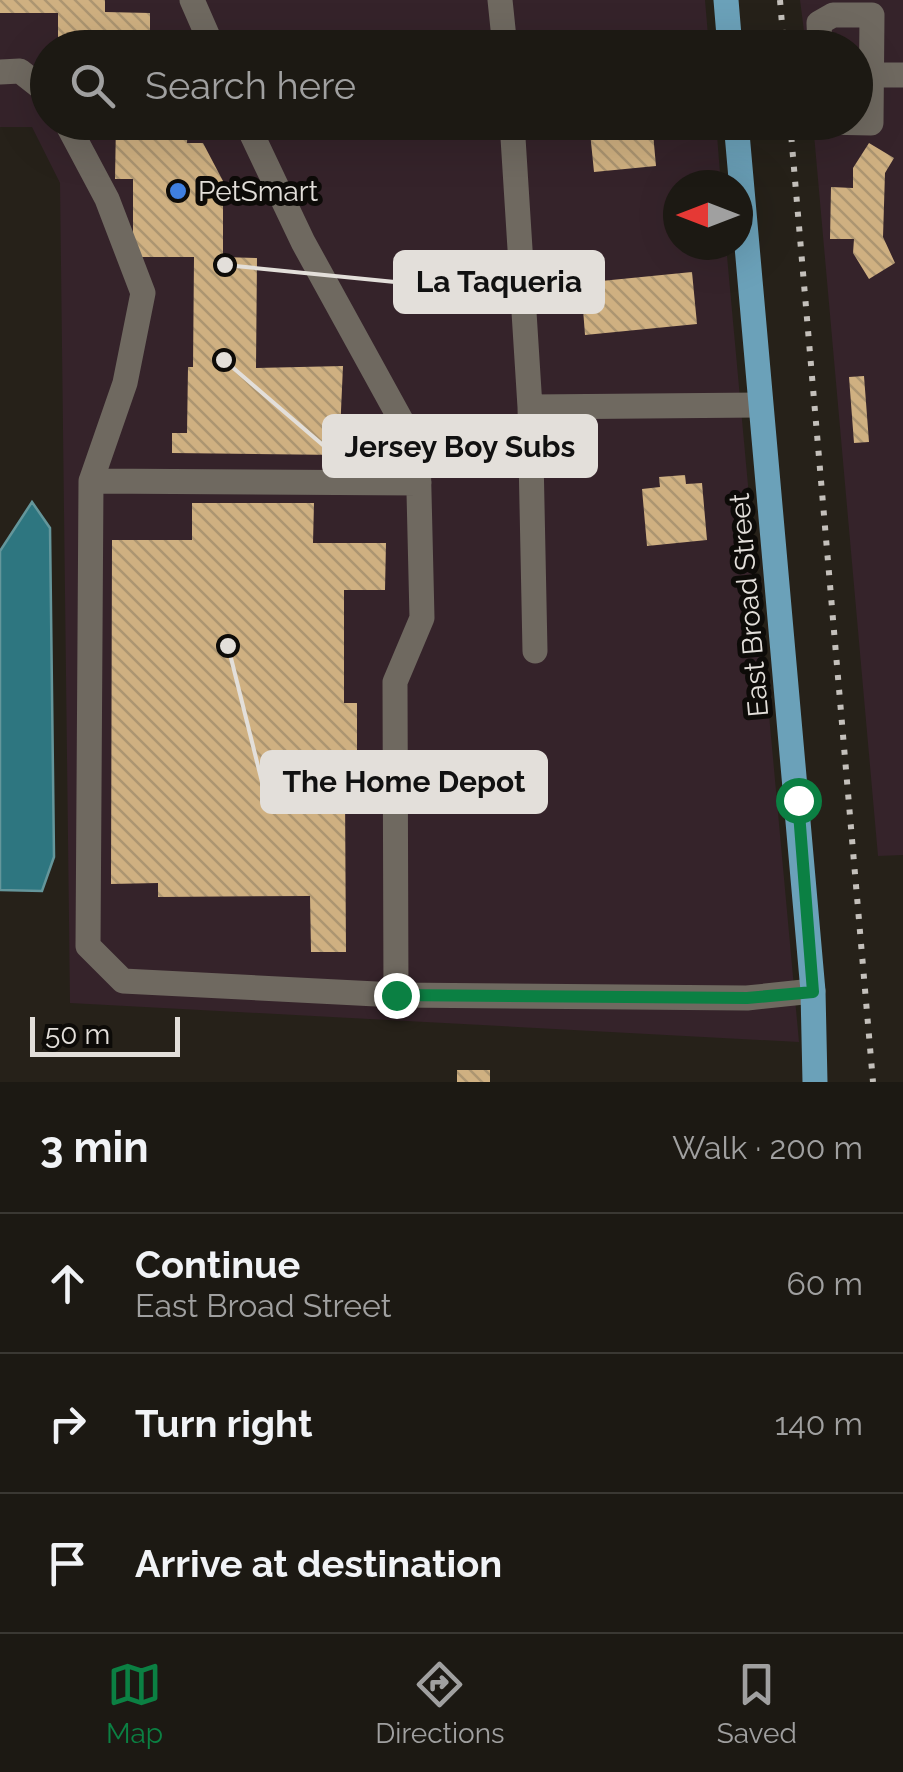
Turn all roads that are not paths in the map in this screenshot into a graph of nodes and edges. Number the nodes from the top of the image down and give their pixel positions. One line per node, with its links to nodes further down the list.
1 (192, 0): 4 (lane)
2 (500, 0): 5 (lane)
3 (726, 0): 6 (main road)
4 (205, 30)
5 (503, 30)
6 (728, 30)
7 (819, 30): 8 (lane)
8 (872, 30)
9 (0, 72): 12 (lane)
10 (903, 74): 11 (lane)
11 (873, 75)
12 (30, 79)
13 (76, 140): 19 (lane)
14 (255, 140): 20 (lane)
15 (513, 140): 18 (lane)
16 (738, 140): 17 (main road, East Broad Street)
17 (760, 405): 18 (lane); 22 (main road, East Broad Street)
18 (530, 407): 21 (lane)
19 (91, 481): 20 (lane); 23 (lane)
20 (419, 483): 23 (lane)
21 (535, 651)
22 (813, 992): 23 (lane); 24 (main road, East Broad Street)
23 (396, 995)
24 (815, 1082)

